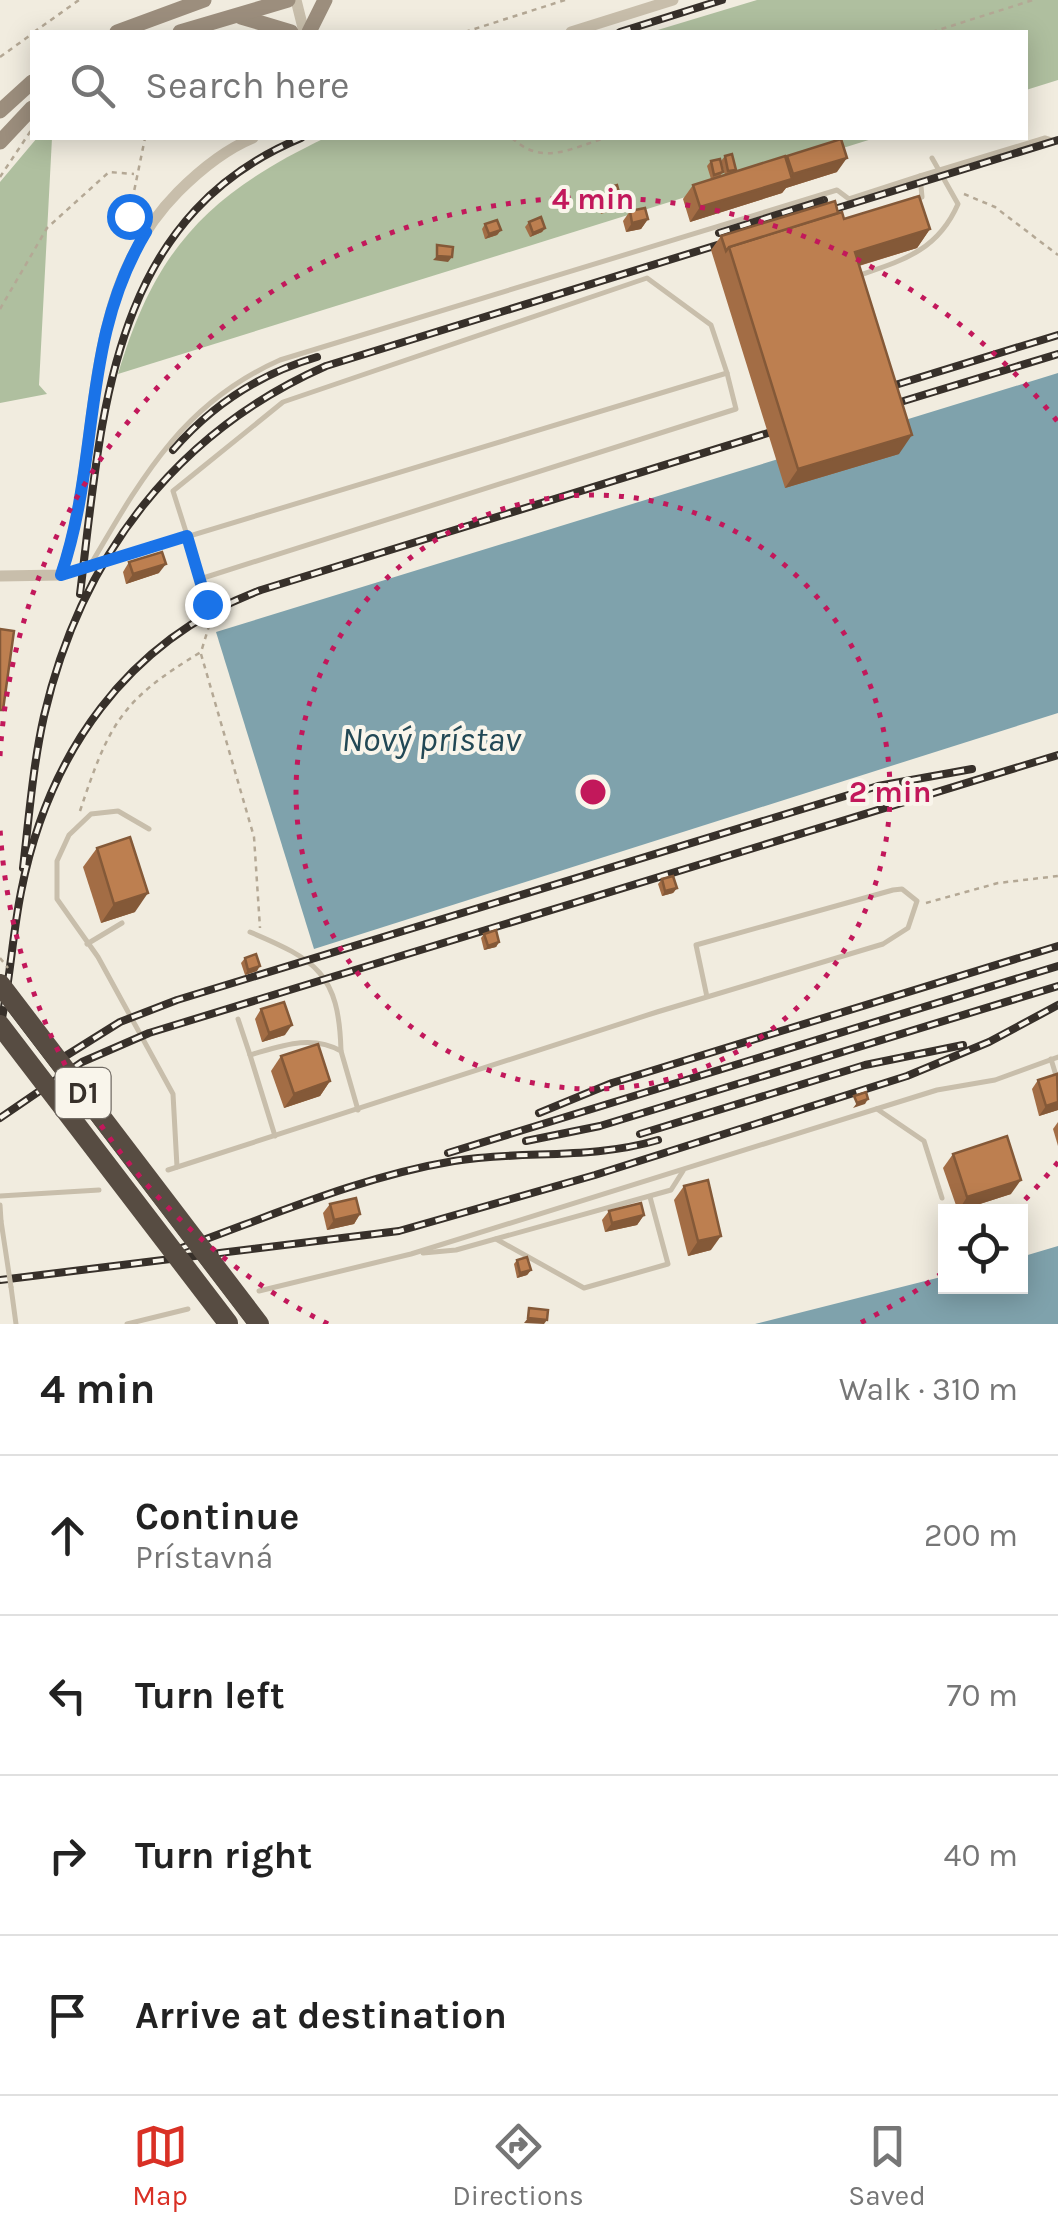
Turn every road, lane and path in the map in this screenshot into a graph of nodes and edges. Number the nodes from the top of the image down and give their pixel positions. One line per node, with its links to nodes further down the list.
1 (79, 0): 10 (path)
2 (204, 0): 11 (main road)
3 (288, 0): 9 (main road)
4 (296, 0): 14 (street)
5 (325, 0): 15 (main road)
6 (566, 0): 16 (path)
7 (674, 0): 17 (street)
8 (1033, 0): 18 (path)
9 (237, 16): 12 (main road); 13 (main road)
10 (37, 30)
11 (123, 30)
12 (187, 30)
13 (284, 30)
14 (306, 30)
15 (308, 30)
16 (471, 30)
17 (577, 30)
18 (938, 30)
19 (30, 35): 20 (path)
20 (0, 57)
21 (30, 84): 23 (main road)
22 (30, 110): 29 (main road)
23 (0, 111)
24 (30, 132): 35 (path)
25 (144, 140): 33 (path)
26 (249, 140): 38 (street)
27 (514, 140): 28 (path)
28 (598, 140)
29 (0, 142)
30 (1058, 142): 32 (lane)
31 (932, 158): 32 (lane)
32 (941, 170): 34 (lane); 36 (lane)
33 (134, 174): 38 (path); 41 (path)
34 (920, 176): 37 (lane); 44 (lane)
35 (0, 177)
36 (955, 192): 39 (path); 40 (lane)
37 (904, 202)
38 (146, 232): 45 (street)
39 (1058, 255)
40 (852, 278)
41 (0, 309)
42 (727, 374): 43 (lane); 43 (lane); 47 (lane)
43 (187, 536): 44 (lane); 47 (path)
44 (90, 566): 45 (lane)
45 (61, 575): 46 (street)
46 (0, 576)
47 (200, 578): 48 (path)
48 (201, 652): 50 (path); 55 (path)
49 (149, 828): 50 (lane)
50 (73, 831): 56 (lane)
51 (1058, 876): 52 (path)
52 (916, 909): 58 (lane); 58 (lane)
53 (122, 923): 56 (lane)
54 (250, 932): 55 (lane)
55 (260, 936): 61 (lane)
56 (87, 944): 68 (lane)
57 (0, 984): 84 (highway, D1, bridge)
58 (707, 997): 66 (lane)
59 (238, 1020): 62 (lane)
60 (0, 1025): 81 (highway, D1, bridge)
61 (341, 1052): 62 (lane); 66 (lane)
62 (250, 1055): 67 (lane)
63 (1055, 1058): 64 (lane); 65 (lane)
64 (1058, 1082)
65 (877, 1109): 69 (lane); 74 (lane)
66 (358, 1110): 67 (lane)
67 (275, 1136): 68 (lane)
68 (177, 1167): 70 (lane)
69 (685, 1168): 73 (lane); 78 (lane)
70 (168, 1170)
71 (98, 1190): 72 (lane)
72 (0, 1196)
73 (650, 1196): 77 (lane); 77 (lane)
74 (942, 1198)
75 (0, 1205): 76 (lane)
76 (1, 1221): 82 (lane, bridge)
77 (496, 1239): 78 (lane)
78 (411, 1254): 79 (lane)
79 (261, 1292)
80 (188, 1310): 83 (lane)
81 (228, 1323)
82 (16, 1324)
83 (127, 1324)
84 (259, 1324)

